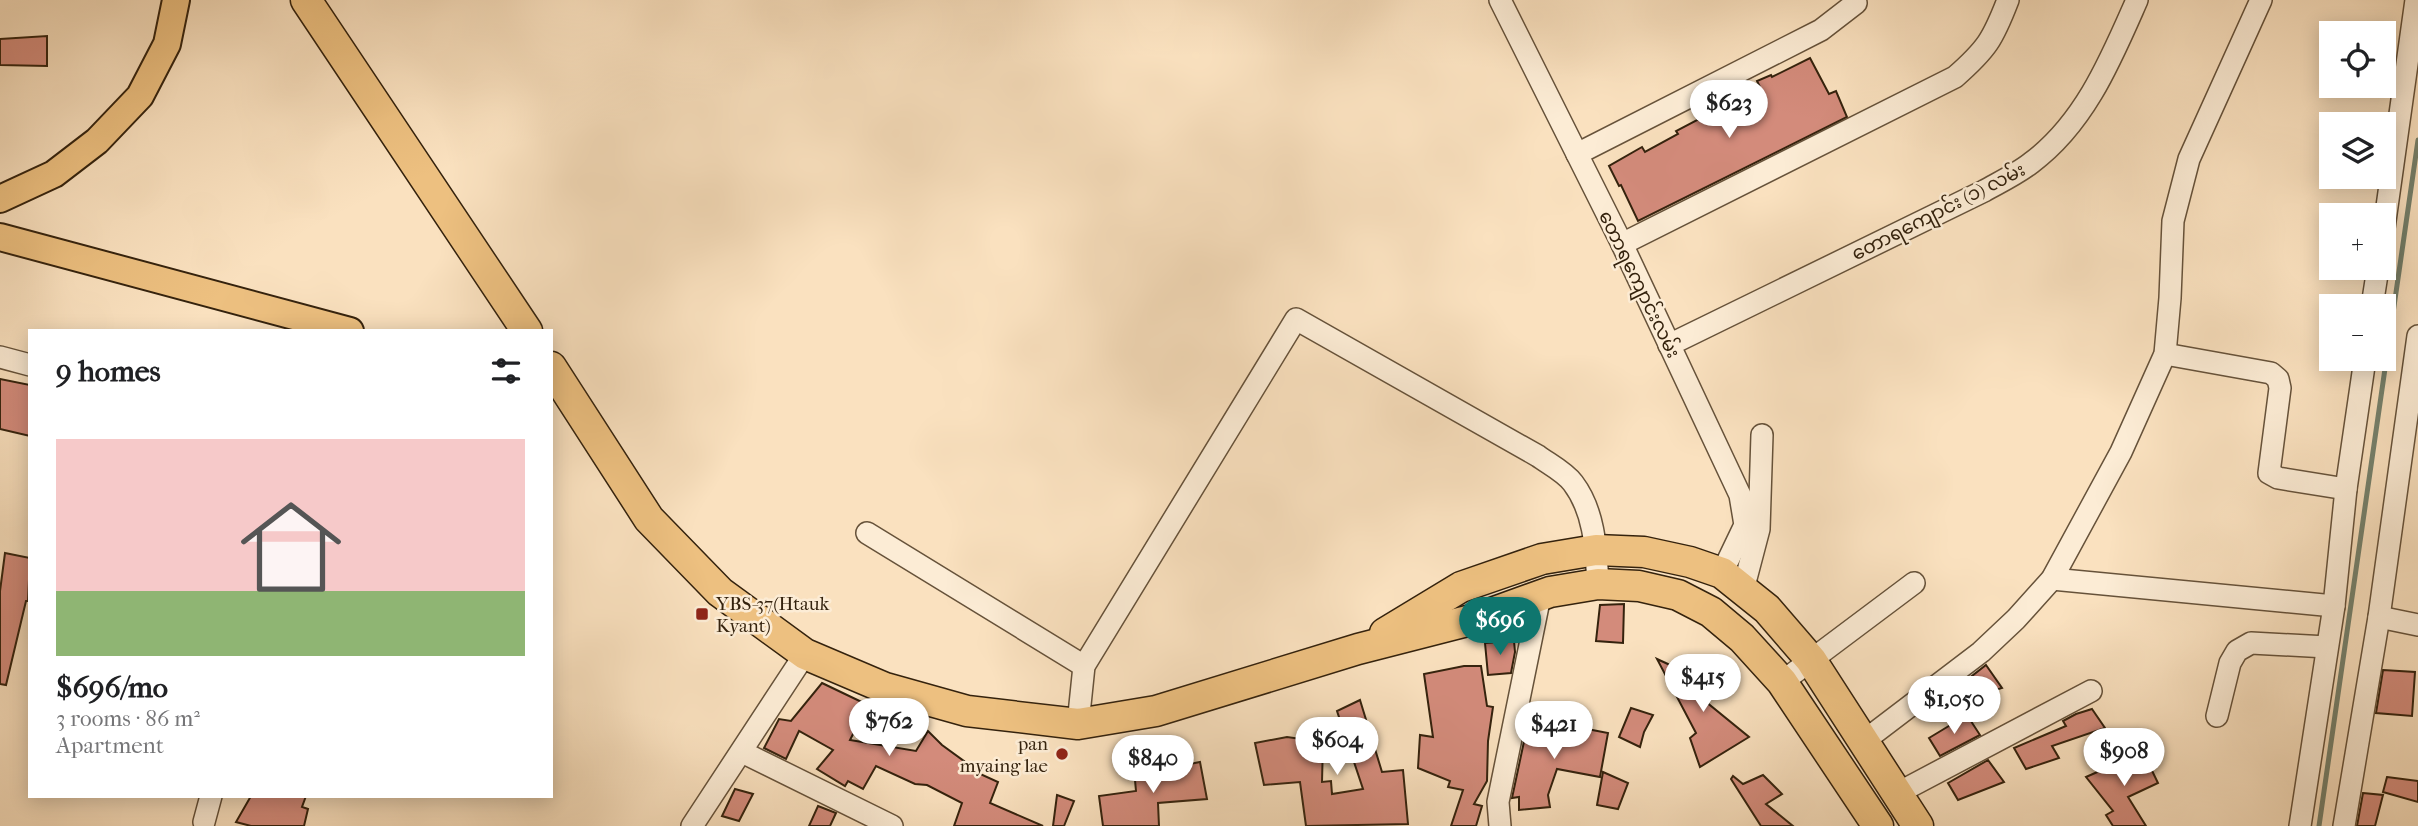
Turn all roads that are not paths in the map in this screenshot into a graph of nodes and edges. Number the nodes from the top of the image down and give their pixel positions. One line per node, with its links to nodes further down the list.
1 (176, 0): 10 (main road)
2 (306, 0): 15 (highway)
3 (1500, 0): 9 (street, တောရကျောင်းလမ်း)
4 (2008, 0): 13 (street)
5 (2137, 0): 17 (street, တောရကျောင်း (၁) လမ်း)
6 (2261, 0): 18 (street)
7 (2416, 0): 11 (street)
8 (1856, 3): 9 (street)
9 (1577, 154): 13 (street, တောရကျောင်းလမ်း)
10 (0, 199)
11 (2388, 203)
12 (0, 237): 14 (main road)
13 (1622, 244): 17 (street, တောရကျောင်းလမ်း)
14 (338, 329)
15 (526, 329)
16 (2418, 336): 33 (street)
17 (1669, 345): 28 (street, တောရကျောင်းလမ်း)
18 (2165, 354): 24 (street); 27 (street)
19 (0, 357): 20 (street)
20 (28, 364)
21 (2363, 371): 24 (street)
22 (556, 380): 37 (highway)
23 (1762, 435): 28 (street)
24 (2346, 489): 32 (street)
25 (867, 533): 39 (street)
26 (1596, 550): 28 (highway); 30 (street); 36 (highway); 39 (street)
27 (2052, 579): 32 (street); 44 (street)
28 (1733, 582): 38 (highway)
29 (1914, 583): 38 (street)
30 (1598, 584): 31 (highway); 40 (highway)
31 (1540, 596): 36 (highway); 51 (street)
32 (2334, 606): 35 (street)
33 (2379, 617): 34 (street); 55 (street)
34 (2418, 625)
35 (2327, 648): 42 (street); 54 (street)
36 (1358, 649): 43 (highway)
37 (805, 654): 43 (highway); 45 (street)
38 (1811, 660): 40 (street); 44 (highway)
39 (1084, 666): 43 (street)
40 (1782, 682): 52 (highway)
41 (2091, 691): 46 (street)
42 (2217, 716)
43 (1078, 724)
44 (1864, 741): 46 (highway)
45 (742, 752): 49 (street); 50 (street)
46 (1898, 793): 53 (highway)
47 (210, 798): 48 (street)
48 (204, 822)
49 (692, 826)
50 (892, 826)
51 (1500, 826)
52 (1878, 826)
53 (1918, 826)
54 (2300, 826)
55 (2344, 826)

